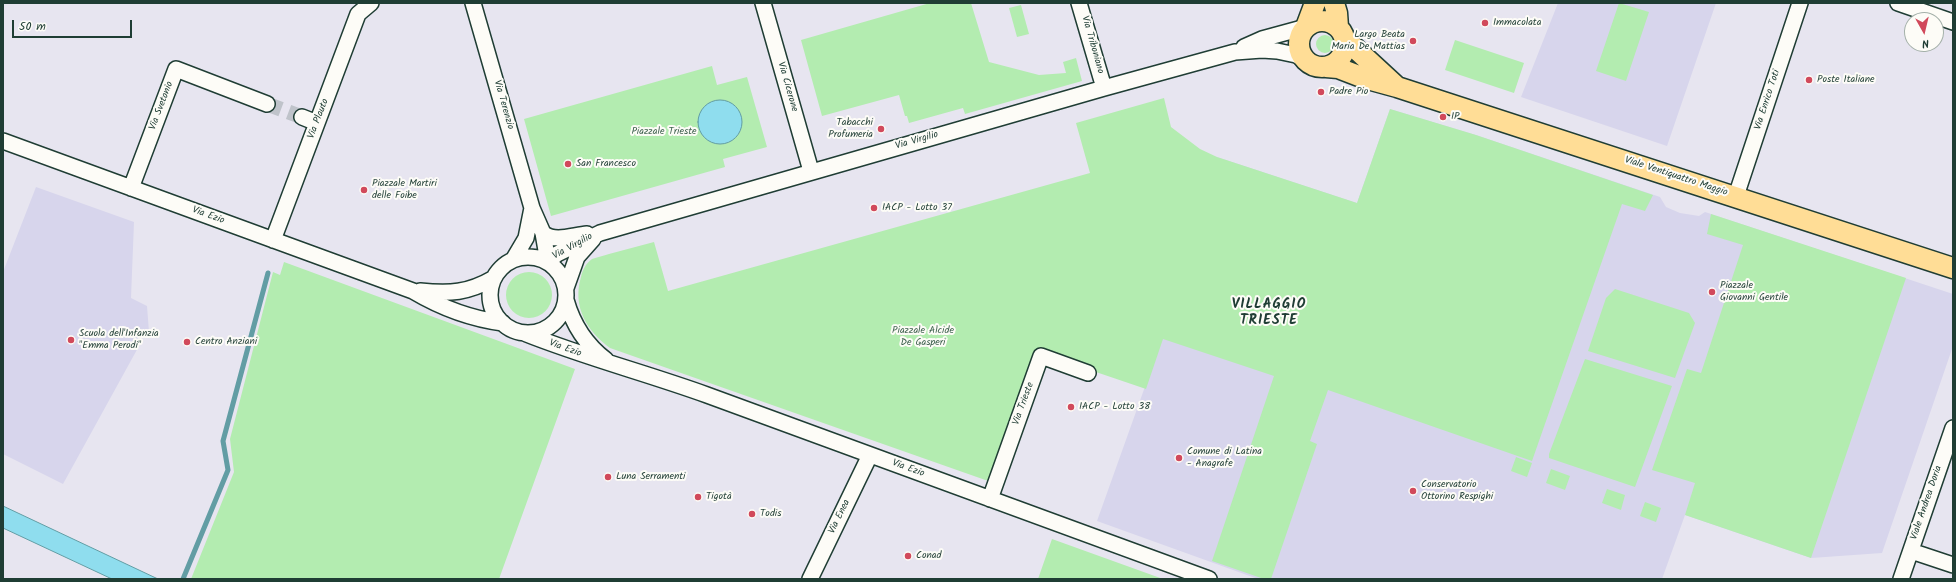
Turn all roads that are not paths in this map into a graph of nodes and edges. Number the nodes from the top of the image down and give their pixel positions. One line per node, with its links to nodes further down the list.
1 (371, 3): 19 (street, Via Plauto)
2 (473, 3): 24 (street, Via Terenzio)
3 (763, 3): 21 (street, Via Cicerone)
4 (1079, 3): 16 (street, Via Triboniano)
5 (1315, 3): 10 (main road)
6 (1334, 3): 11 (main road)
7 (1800, 3): 23 (street, Via Enrico Toti)
8 (1898, 3): 9 (street)
9 (1953, 22)
10 (1306, 27): 11 (main road); 12 (street); 13 (main road)
11 (1341, 32): 14 (main road); 15 (main road)
12 (1235, 52): 13 (street); 16 (street, Via Virgilio)
13 (1306, 60): 14 (main road)
14 (1326, 67): 15 (main road)
15 (1397, 87): 23 (main road, Viale Ventiquattro Maggio)
16 (1104, 88): 21 (street, Via Virgilio)
17 (267, 104): 22 (street, Via Svetonio)
18 (302, 117): 19 (street)
19 (317, 123): 27 (street, Via Plauto)
20 (3, 141): 22 (street, Via Ezio)
21 (811, 171): 26 (street, Via Virgilio)
22 (131, 188): 27 (street, Via Ezio)
23 (1736, 196): 30 (main road, Viale Ventiquattro Maggio)
24 (532, 208): 25 (street, Via Terenzio); 28 (street, Via Terenzio)
25 (543, 233): 26 (street, Via Virgilio); 29 (street, Via Terenzio)
26 (600, 233): 29 (street, Via Virgilio); 33 (street, Via Virgilio)
27 (273, 240): 32 (street, Via Ezio)
28 (513, 260): 29 (street); 31 (street)
29 (548, 262): 33 (street)
30 (1953, 268)
31 (494, 278): 32 (street, Via Ezio); 34 (street)
32 (413, 291): 34 (street, Via Ezio)
33 (566, 294): 35 (street); 36 (street, Via Ezio)
34 (503, 323): 35 (street)
35 (524, 333): 36 (street, Via Ezio)
36 (607, 361): 39 (street, Via Ezio)
37 (1088, 373): 40 (street, Via Trieste)
38 (1953, 428): 41 (street, Viale Andrea Doria)
39 (870, 455): 40 (street, Via Ezio); 43 (street, Via Enea)
40 (990, 499): 44 (street, Via Ezio)
41 (1911, 551): 42 (street); 45 (street, Viale Andrea Doria)
42 (1953, 565)
43 (810, 579)
44 (1209, 579)
45 (1901, 579)

